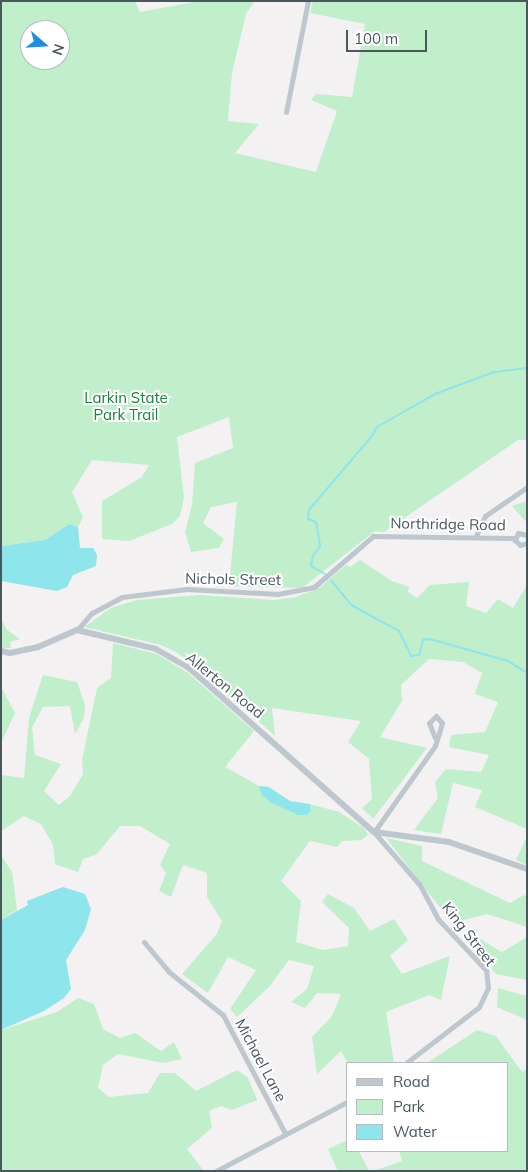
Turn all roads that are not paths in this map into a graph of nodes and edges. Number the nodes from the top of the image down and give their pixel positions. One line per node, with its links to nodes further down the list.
1 (308, 1): 2 (street)
2 (286, 112)
3 (527, 487): 6 (street)
4 (527, 535): 7 (street, Northridge Road)
5 (381, 536): 6 (street, Northridge Road); 9 (street, Nichols Street)
6 (476, 536): 7 (street, Northridge Road)
7 (515, 538): 8 (street, Northridge Road)
8 (527, 543)
9 (77, 630): 10 (street); 12 (street, Allerton Road)
10 (1, 652)
11 (436, 738): 12 (street)
12 (374, 832): 13 (street); 15 (street, King Street)
13 (527, 869)
14 (144, 942): 17 (street, Michael Lane)
15 (407, 1062)
16 (346, 1103): 17 (street)
17 (285, 1133): 18 (street)
18 (216, 1171)

